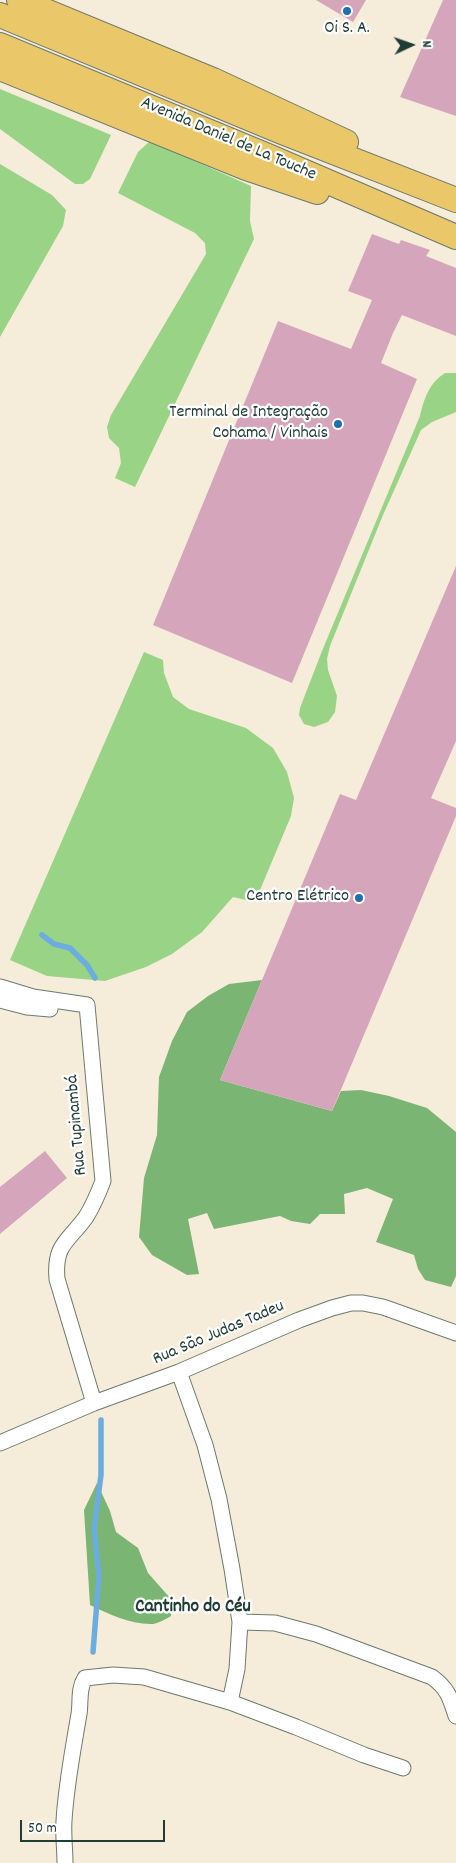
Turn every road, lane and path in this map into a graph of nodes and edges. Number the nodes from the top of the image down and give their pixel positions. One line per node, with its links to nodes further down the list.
1 (19, 0): 5 (main road)
2 (0, 15): 5 (main road, Avenida Daniel de La Touche)
3 (0, 45): 6 (main road, Avenida Daniel de La Touche)
4 (0, 68): 6 (main road)
5 (456, 199)
6 (424, 224): 7 (main road, Avenida Daniel de La Touche)
7 (456, 237)
8 (0, 987): 10 (street)
9 (0, 1000): 10 (street)
10 (87, 1005): 13 (street, Rua Tupinambá)
11 (456, 1333): 12 (street, Rua São Judas Tadeu)
12 (179, 1372): 13 (street, Rua São Judas Tadeu); 15 (street)
13 (94, 1403): 14 (street, Rua São Judas Tadeu)
14 (0, 1443)
15 (240, 1622): 16 (street); 17 (street)
16 (230, 1702): 18 (street); 19 (street)
17 (456, 1716)
18 (403, 1768)
19 (65, 1863)

